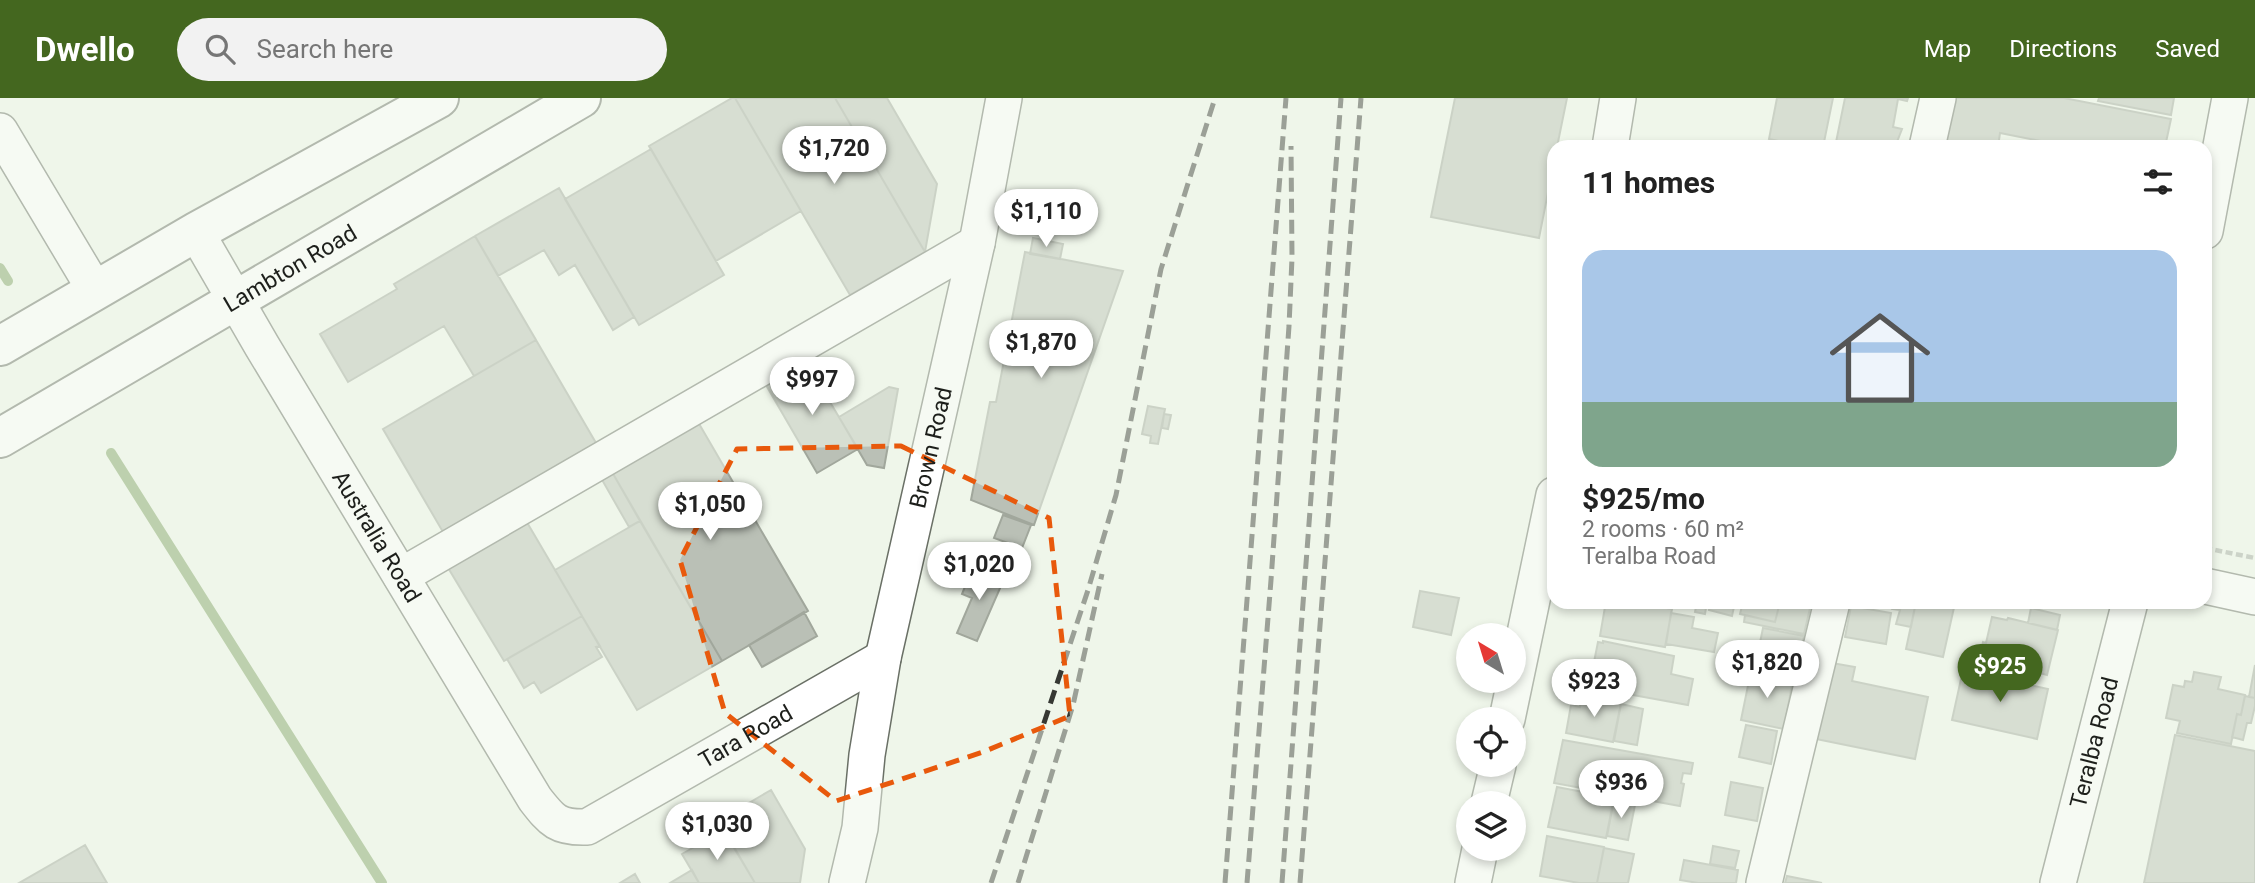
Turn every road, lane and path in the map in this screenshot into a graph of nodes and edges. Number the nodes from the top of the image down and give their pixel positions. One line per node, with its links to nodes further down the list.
1 (439, 98): 11 (main road)
2 (1004, 98): 12 (street, Brown Road)
3 (1646, 98): 7 (street)
4 (1938, 98): 9 (street)
5 (2230, 98): 10 (street)
6 (566, 102): 14 (main road, Lambton Road)
7 (1614, 120)
8 (0, 131): 13 (street)
9 (1929, 140)
10 (2212, 194)
11 (196, 232): 13 (main road); 14 (street, Australia Road)
12 (976, 243): 20 (street); 25 (street, Brown Road)
13 (95, 290): 15 (main road)
14 (236, 299): 16 (main road, Lambton Road); 20 (street, Australia Road)
15 (0, 346)
16 (0, 438)
17 (1547, 528): 26 (street)
18 (2212, 549): 19 (path)
19 (2255, 558)
20 (401, 576): 27 (street, Australia Road)
21 (2212, 588): 22 (street)
22 (2255, 597)
23 (1830, 609): 31 (street)
24 (2128, 609): 32 (street, Teralba Road)
25 (883, 658): 27 (street, Tara Road); 29 (street, Brown Road)
26 (1510, 707)
27 (570, 827)
28 (1478, 861): 30 (street)
29 (847, 883)
30 (1473, 883)
31 (1764, 883)
32 (2058, 883)

